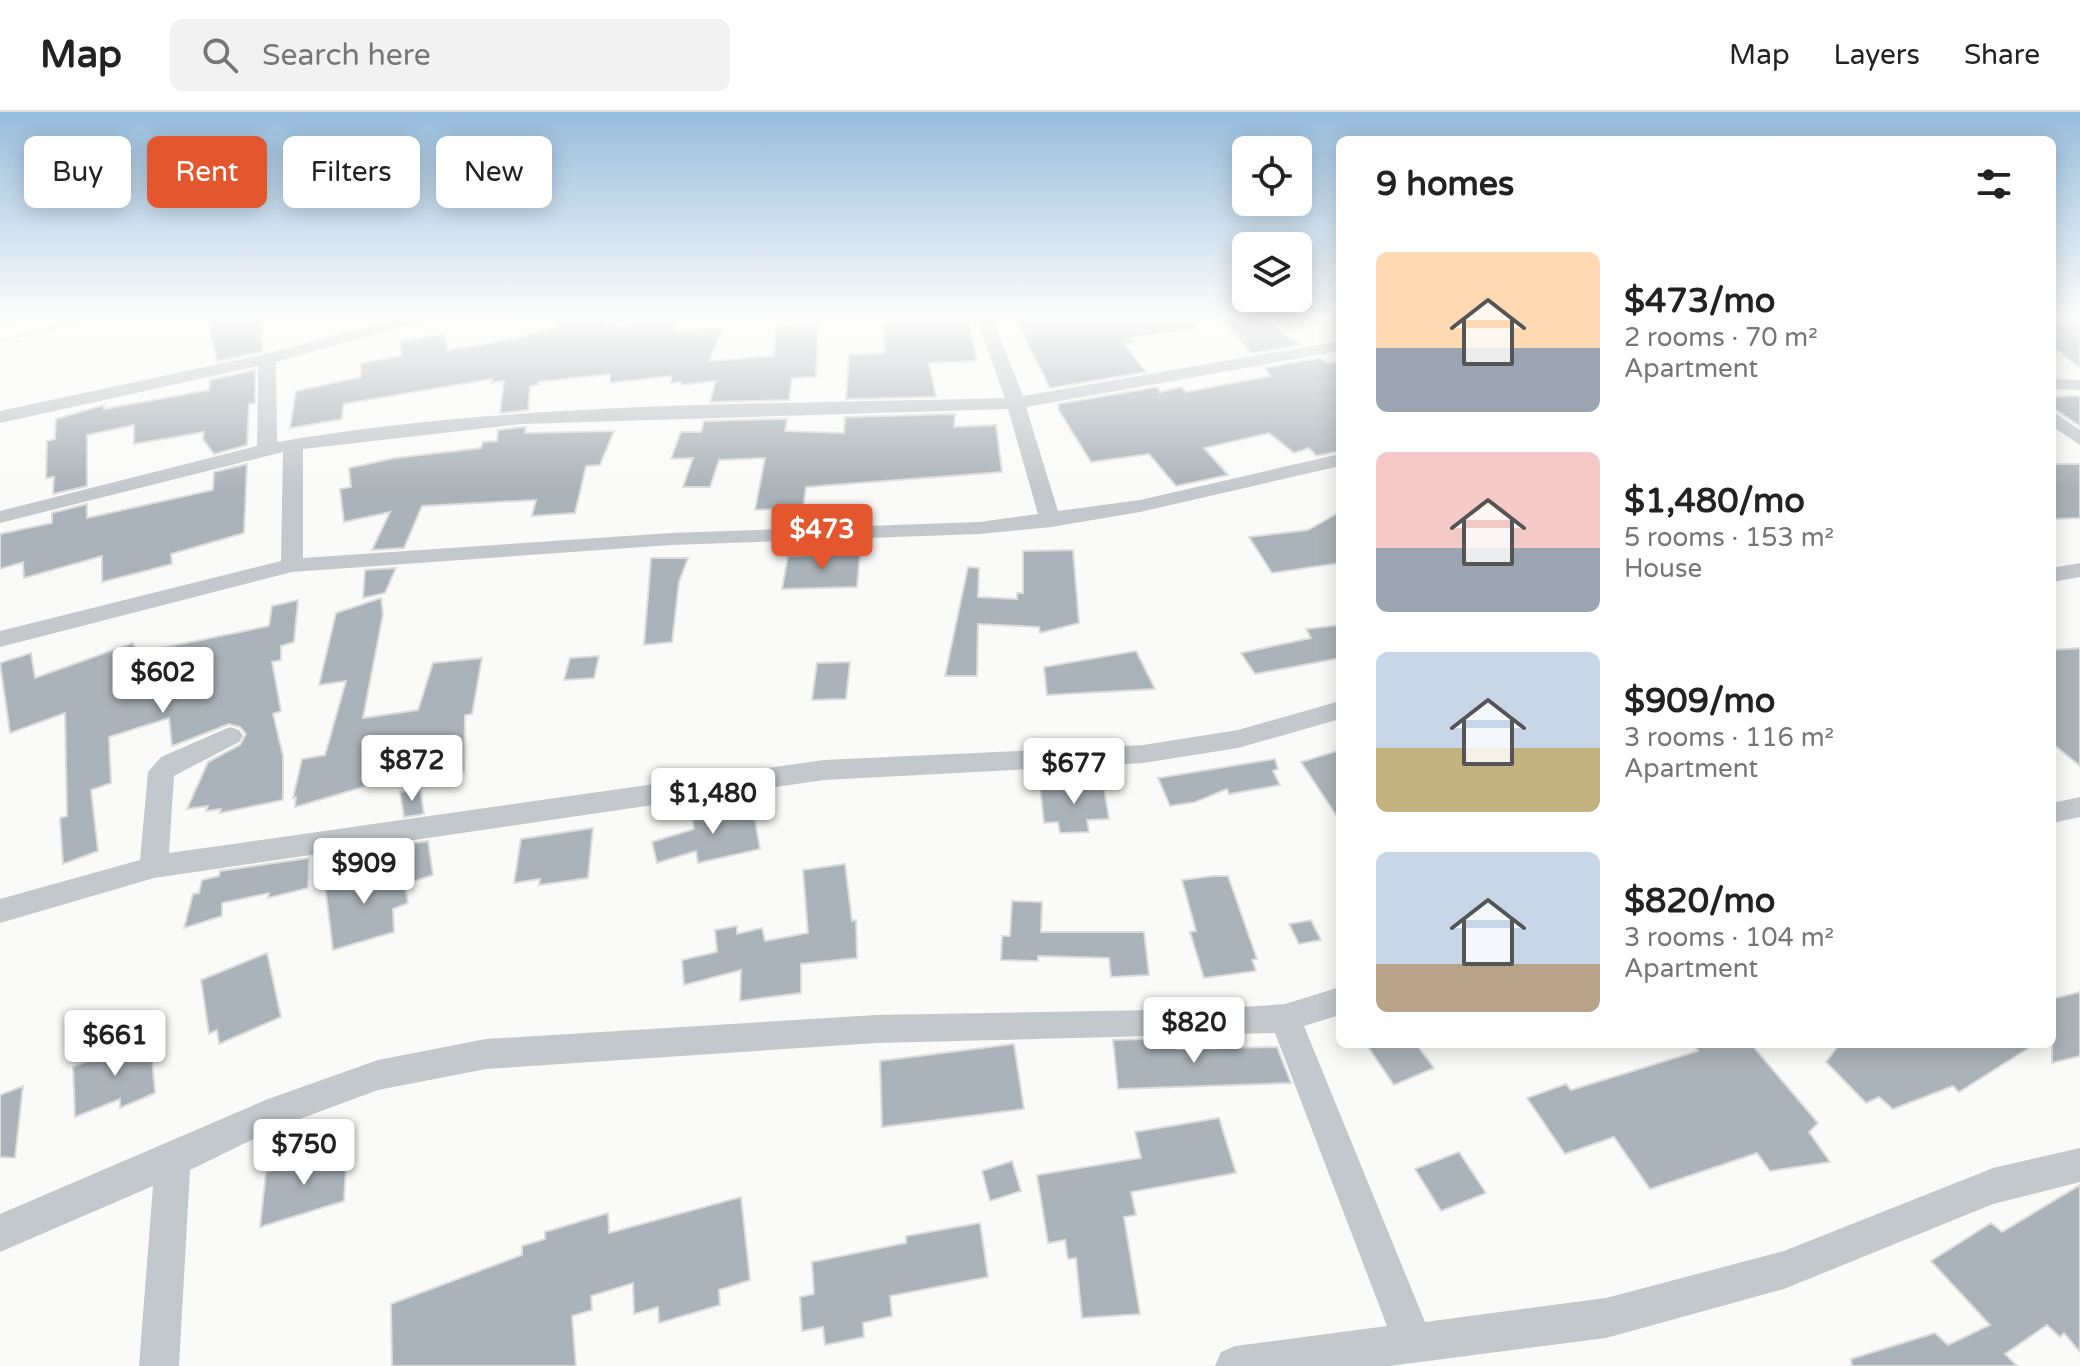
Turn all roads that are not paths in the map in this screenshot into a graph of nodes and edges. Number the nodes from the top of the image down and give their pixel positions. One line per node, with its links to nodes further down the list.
1 (200, 374): 8 (street)
2 (267, 374): 12 (street)
3 (1005, 374): 7 (street)
4 (1184, 374): 7 (street)
5 (2056, 384): 6 (street)
6 (2080, 385)
7 (1016, 403): 11 (street); 15 (street)
8 (0, 417)
9 (2056, 420): 10 (street)
10 (2080, 439)
11 (293, 444): 12 (street); 16 (street)
12 (267, 449): 14 (street)
13 (1336, 461): 15 (street)
14 (0, 517)
15 (1051, 521): 16 (street)
16 (292, 565): 19 (street)
17 (2080, 570): 18 (street)
18 (2056, 574)
19 (0, 639)
20 (1336, 711): 24 (street)
21 (230, 736): 24 (street)
22 (2080, 807): 23 (street)
23 (2056, 812)
24 (154, 867): 25 (street)
25 (0, 911)
26 (1336, 1002): 27 (street)
27 (1285, 1018): 28 (street); 31 (street)
28 (173, 1160): 30 (street); 32 (street)
29 (2080, 1165): 31 (street)
30 (0, 1233)
31 (1413, 1342): 33 (street)
32 (159, 1366)
33 (1235, 1366)

